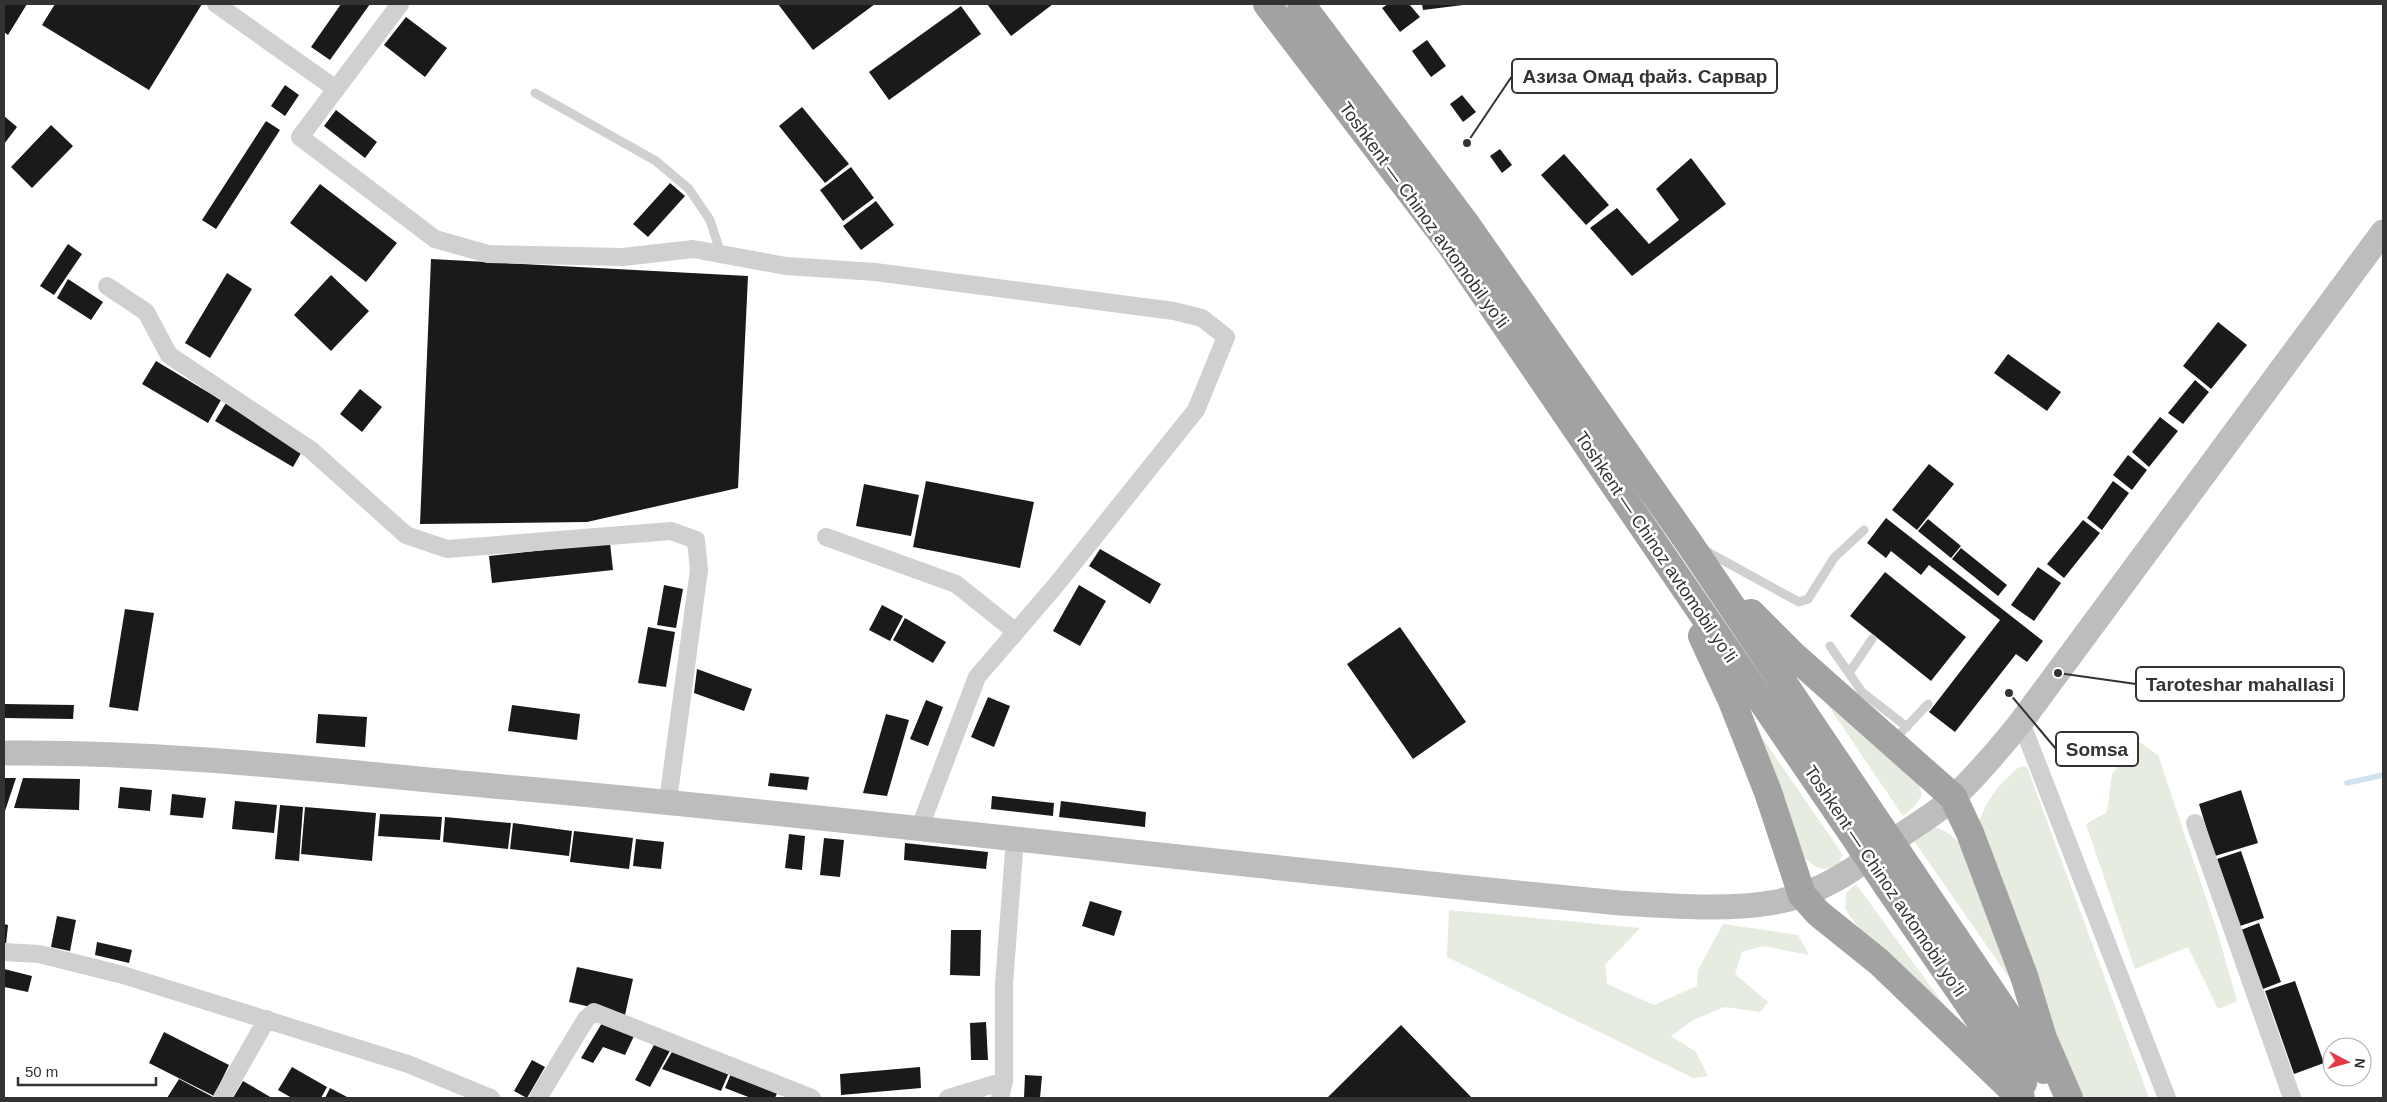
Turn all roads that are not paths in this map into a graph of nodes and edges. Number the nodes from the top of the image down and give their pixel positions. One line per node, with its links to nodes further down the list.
1 (216, 4): 5 (street)
2 (400, 4): 5 (street)
3 (1267, 4): 13 (highway, Toshkent — Chinoz avtomobil yoʻli)
4 (1301, 4): 12 (highway, Toshkent — Chinoz avtomobil yoʻli)
5 (336, 89): 8 (street)
6 (535, 93): 8 (lane)
7 (2383, 232): 20 (main road)
8 (721, 254): 14 (street)
9 (107, 286): 24 (street)
10 (1864, 530): 12 (lane)
11 (826, 537): 14 (street)
12 (1689, 542): 18 (highway); 40 (highway, Toshkent — Chinoz avtomobil yoʻli, bridge)
13 (1667, 562): 28 (highway); 39 (highway, Toshkent — Chinoz avtomobil yoʻli, bridge)
14 (1016, 632): 26 (street)
15 (1872, 639): 17 (lane)
16 (1830, 646): 17 (lane)
17 (1849, 672): 18 (lane)
18 (1856, 699): 21 (highway)
19 (1928, 704): 21 (lane)
20 (2022, 722): 23 (main road); 42 (street)
21 (1899, 734): 23 (highway)
22 (4, 753): 24 (main road)
23 (1953, 797): 28 (main road); 41 (highway)
24 (668, 801): 26 (main road)
25 (2195, 823): 43 (street)
26 (920, 827): 27 (main road)
27 (1015, 838): 28 (main road); 31 (street)
28 (1810, 904): 38 (highway)
29 (4, 952): 30 (street)
30 (267, 1019): 32 (street); 33 (street)
31 (1004, 1081): 36 (street); 37 (street)
32 (222, 1098)
33 (491, 1098)
34 (538, 1098): 35 (street)
35 (812, 1098)
36 (948, 1098)
37 (1000, 1098)
38 (2021, 1098)
39 (2033, 1098)
40 (2063, 1098)
41 (2069, 1098)
42 (2166, 1098)
43 (2292, 1098)

